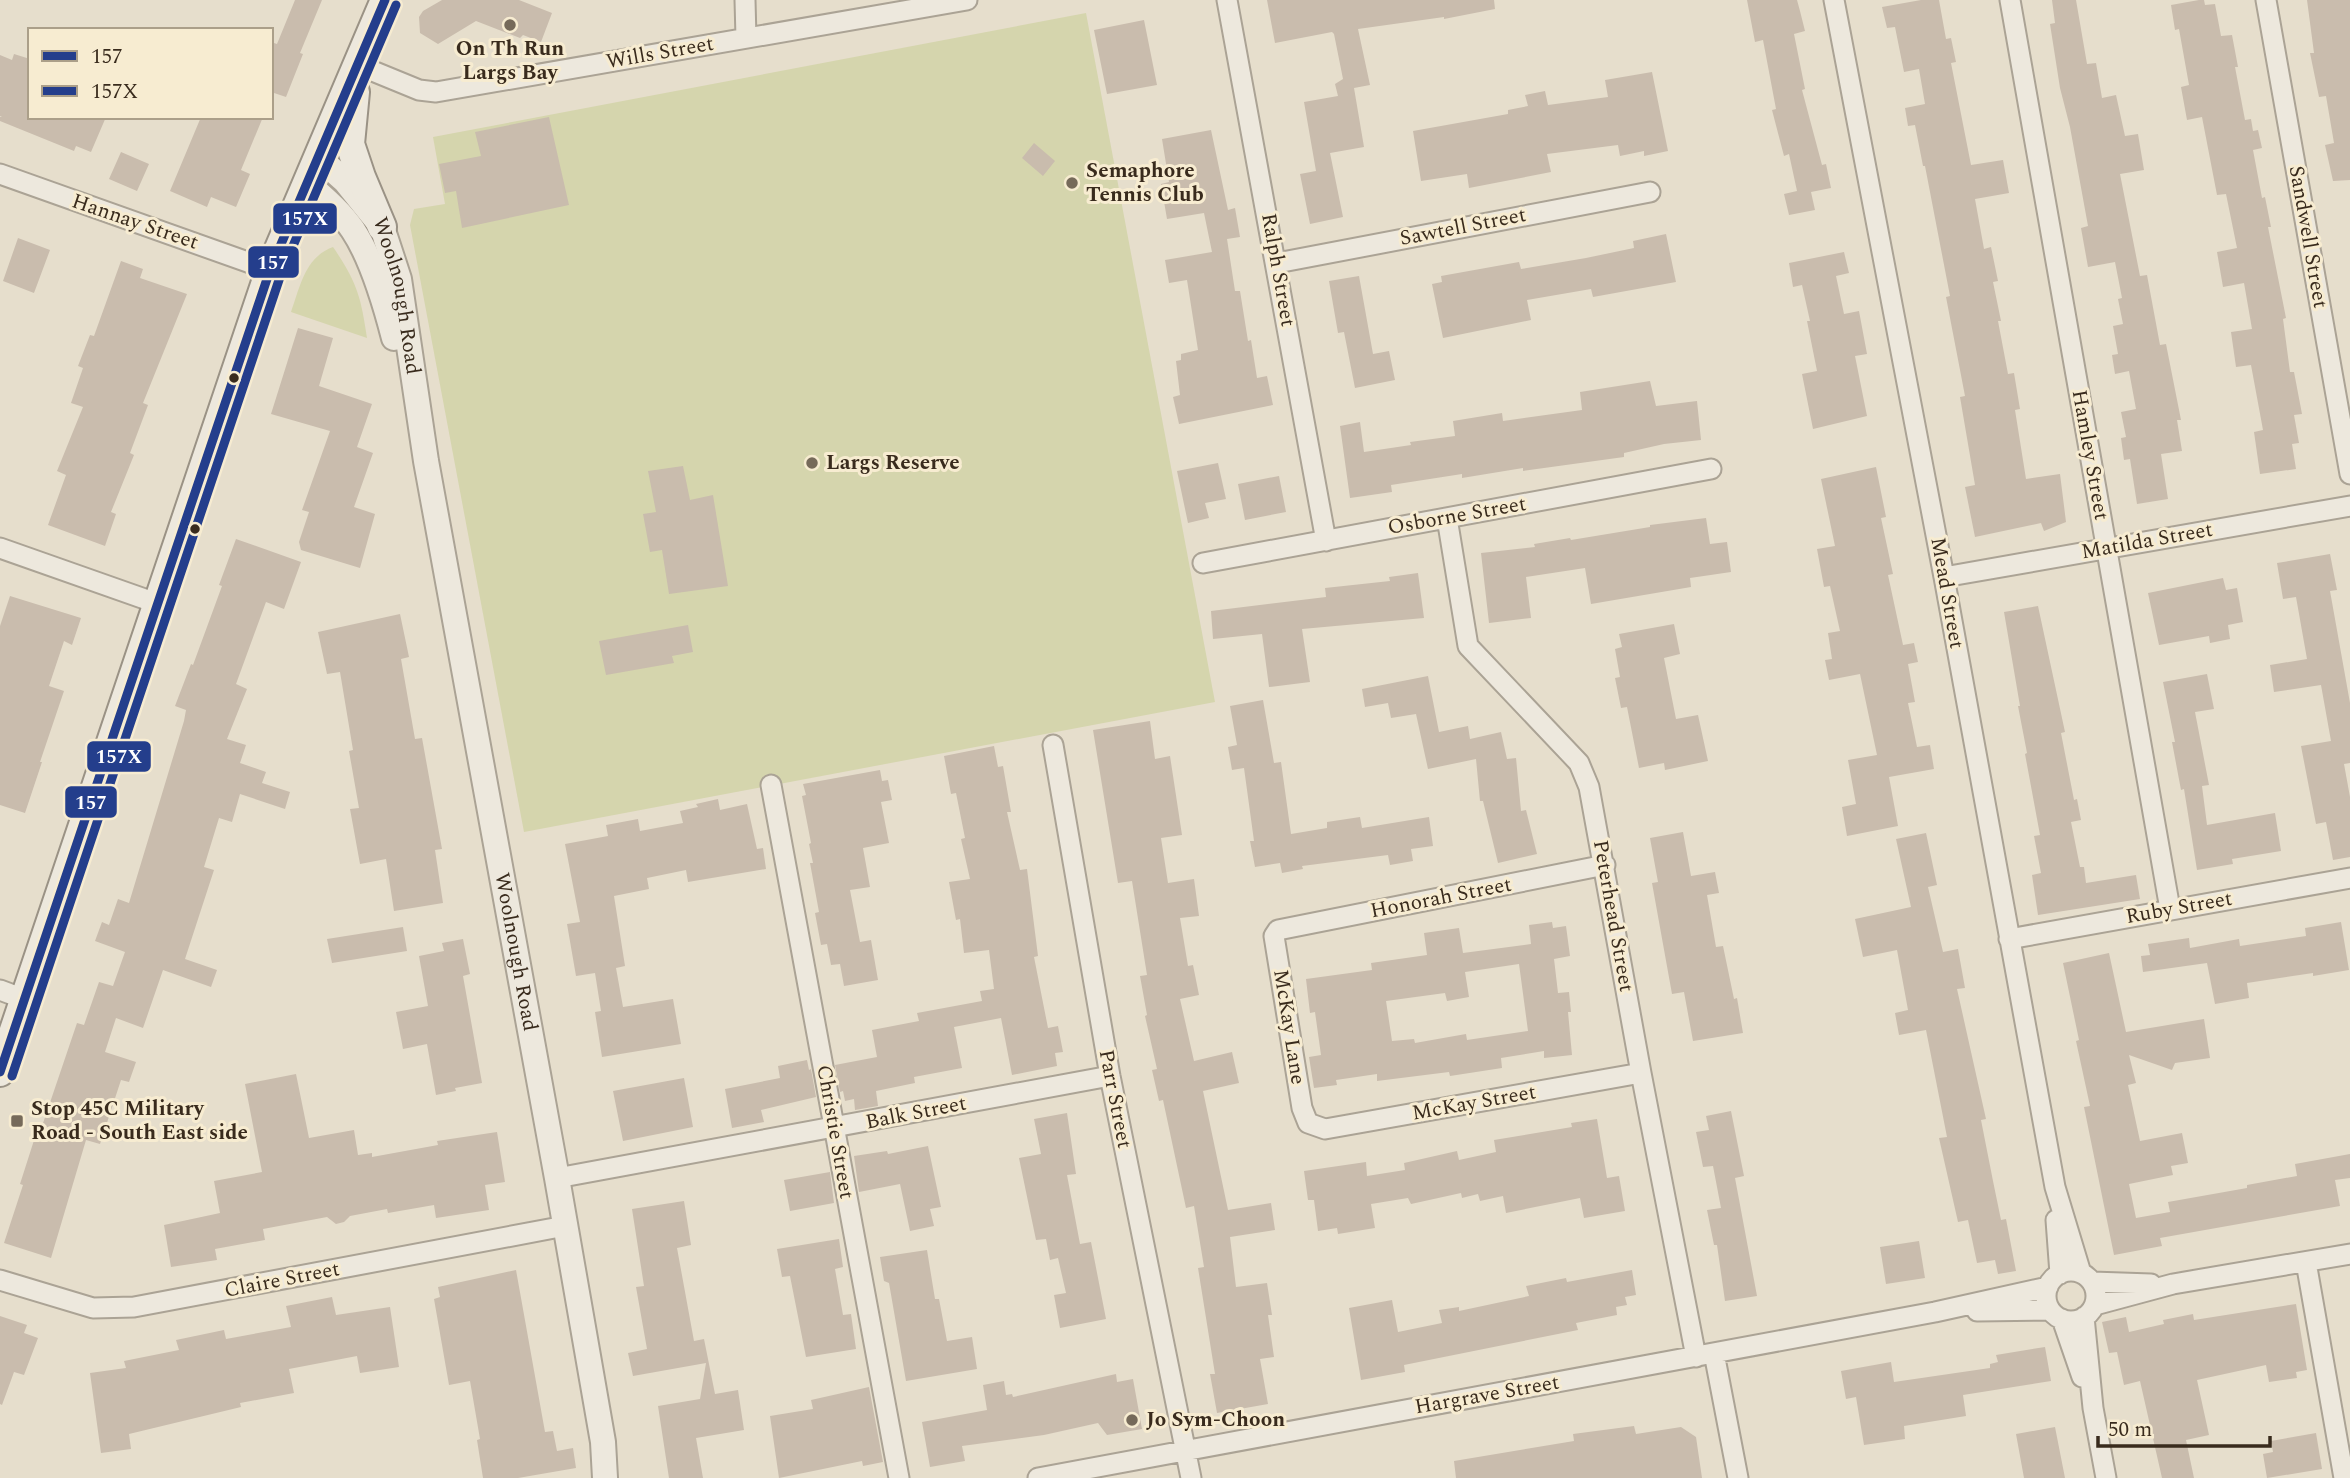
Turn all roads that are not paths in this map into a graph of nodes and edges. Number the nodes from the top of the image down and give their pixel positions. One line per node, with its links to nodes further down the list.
1 (385, 0): 9 (main road)
2 (745, 0): 8 (street)
3 (967, 0): 8 (street, Wills Street)
4 (1227, 0): 15 (street, Ralph Street)
5 (1834, 0): 26 (street, Mead Street)
6 (2011, 0): 24 (street, Hamley Street)
7 (2266, 0): 19 (street, Sandwell Street)
8 (746, 38): 9 (street, Wills Street)
9 (358, 65): 10 (main road); 14 (main road)
10 (318, 157): 12 (main road); 14 (street, Woolnough Road)
11 (0, 174): 16 (street, Hannay Street)
12 (307, 183): 16 (main road); 17 (street, Woolnough Road)
13 (1650, 192): 15 (street, Sawtell Street)
14 (382, 227): 17 (street, Woolnough Road)
15 (1277, 263): 22 (street, Ralph Street)
16 (270, 270): 27 (main road)
17 (426, 461): 41 (street, Woolnough Road)
18 (1711, 470): 21 (street, Osborne Street)
19 (2350, 474)
20 (2350, 506): 24 (street, Matilda Street)
21 (1447, 518): 22 (street, Osborne Street); 30 (street, Peterhead Street)
22 (1326, 541): 25 (street, Osborne Street)
23 (0, 548): 27 (street)
24 (2107, 548): 26 (street, Matilda Street); 32 (street, Hamley Street)
25 (1203, 563)
26 (1944, 577): 34 (street, Mead Street)
27 (159, 604): 35 (main road)
28 (1053, 745): 38 (street, Parr Street)
29 (771, 785): 40 (street, Christie Street)
30 (1605, 865): 33 (street, Honorah Street); 37 (street, Peterhead Street)
31 (2350, 878): 32 (street, Ruby Street)
32 (2170, 909): 34 (street, Ruby Street)
33 (1278, 930): 39 (street, McKay Lane)
34 (2008, 939): 42 (street, Mead Street)
35 (12, 994): 36 (main road)
36 (0, 1072)
37 (1641, 1073): 39 (street, McKay Street); 53 (street, Peterhead Street)
38 (1110, 1076): 40 (street, Balk Street); 56 (street, Parr Street)
39 (1308, 1124)
40 (834, 1128): 41 (street, Balk Street); 59 (street, Christie Street)
41 (557, 1178): 43 (street, Woolnough Road)
42 (2054, 1187): 46 (street, Mead Street); 48 (street, Mead Street)
43 (565, 1226): 47 (street, Claire Street); 55 (street, Woolnough Road)
44 (2350, 1254): 45 (street)
45 (2306, 1262): 49 (street); 64 (street)
46 (2086, 1277): 48 (street); 49 (street); 50 (street)
47 (0, 1280)
48 (2054, 1280): 51 (street, Hargrave Street); 52 (street)
49 (2173, 1284): 50 (street)
50 (2089, 1311): 52 (street); 54 (street)
51 (1935, 1312): 52 (street, Hargrave Street); 53 (street, Hargrave Street)
52 (2056, 1315): 54 (street)
53 (1705, 1355): 56 (street, Hargrave Street); 62 (street, Peterhead Street)
54 (2093, 1408): 63 (street)
55 (603, 1442): 57 (street, Woolnough Road); 58 (street, Woolnough Road)
56 (1186, 1451): 60 (street, Hargrave Street); 61 (street, Parr Street)
57 (605, 1478)
58 (615, 1478)
59 (899, 1478)
60 (1038, 1478)
61 (1191, 1478)
62 (1738, 1478)
63 (2106, 1478)
64 (2344, 1478)

